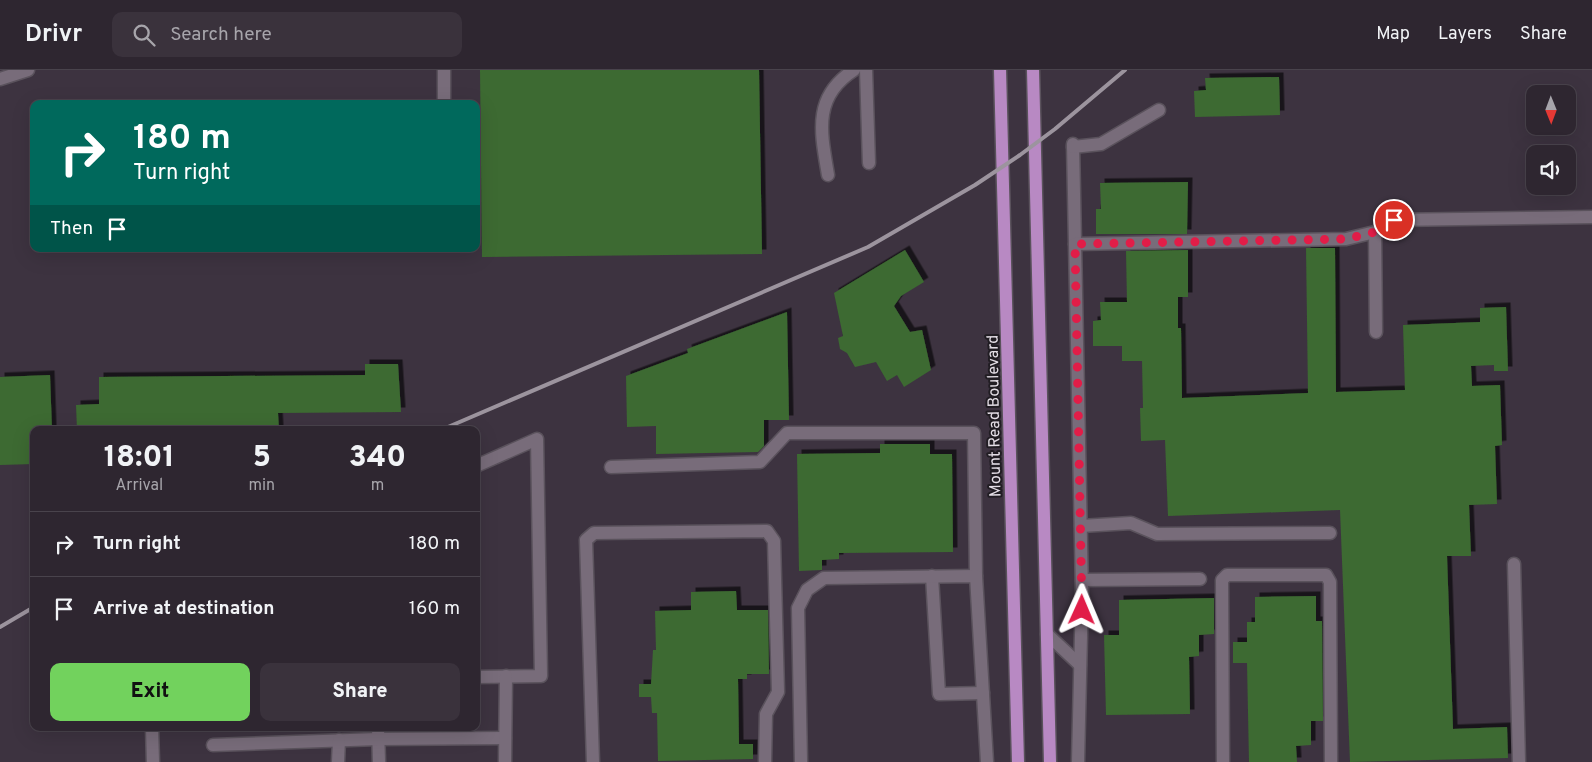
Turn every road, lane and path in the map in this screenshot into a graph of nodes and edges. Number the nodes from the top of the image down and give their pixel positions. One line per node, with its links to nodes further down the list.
1 (28, 70): 7 (street)
2 (444, 70): 8 (street)
3 (853, 70): 11 (street)
4 (866, 70): 10 (street)
5 (1000, 70): 43 (main road, Mount Read Boulevard)
6 (1033, 70): 25 (main road)
7 (0, 79)
8 (444, 100)
9 (1159, 110): 14 (street)
10 (869, 163)
11 (828, 175)
12 (1592, 217): 13 (street)
13 (1375, 232): 14 (street); 15 (street)
14 (1075, 244): 18 (street)
15 (1376, 332)
16 (480, 464): 27 (street)
17 (611, 467): 22 (street)
18 (1081, 526): 19 (street); 24 (street)
19 (1330, 533)
20 (1514, 564): 48 (street)
21 (932, 576): 22 (street); 29 (street); 41 (street)
22 (976, 576): 29 (street)
23 (1200, 579): 24 (street)
24 (1082, 580): 26 (street)
25 (1048, 634): 26 (street); 44 (main road)
26 (1080, 665): 45 (street)
27 (506, 676): 28 (street); 32 (street)
28 (480, 677)
29 (983, 693): 42 (street)
30 (152, 731): 35 (street)
31 (378, 733): 32 (street); 33 (street); 37 (street)
32 (505, 738): 38 (street)
33 (339, 740): 34 (street); 36 (street)
34 (213, 745)
35 (154, 762)
36 (338, 762)
37 (379, 762)
38 (505, 762)
39 (593, 762): 40 (street)
40 (765, 762)
41 (801, 762)
42 (987, 762)
43 (1018, 762)
44 (1050, 762)
45 (1078, 762)
46 (1223, 762): 47 (street)
47 (1331, 762)
48 (1519, 762)

